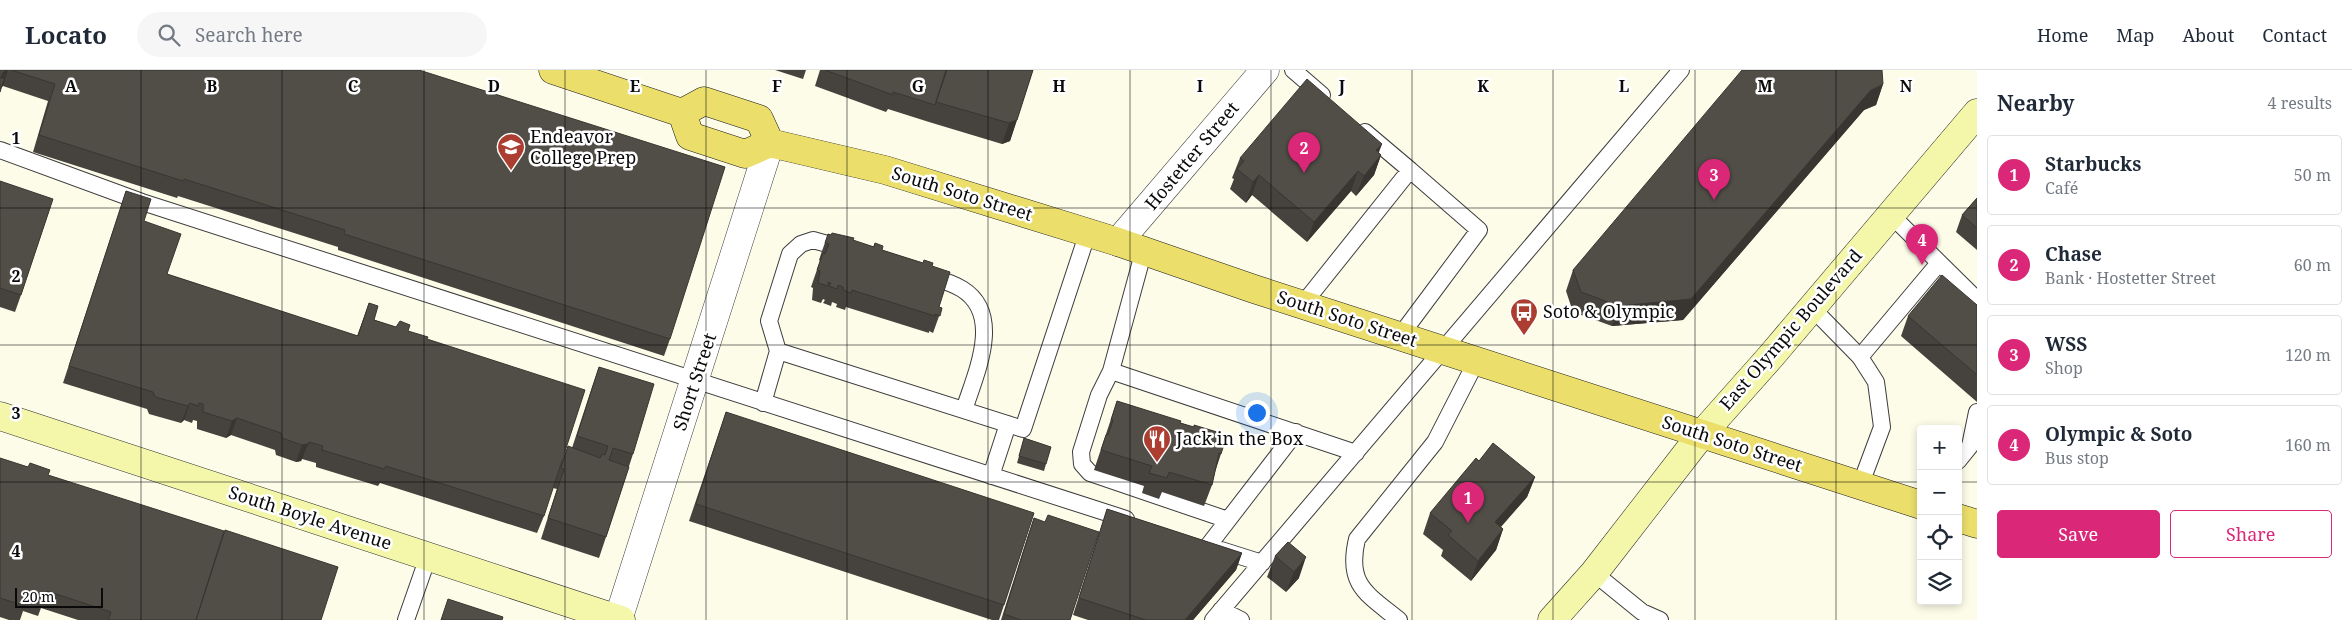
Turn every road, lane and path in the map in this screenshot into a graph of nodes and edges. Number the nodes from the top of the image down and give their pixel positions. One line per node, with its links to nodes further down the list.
1 (553, 70): 5 (main road)
2 (1265, 70): 15 (street, Hostetter Street)
3 (1293, 70): 6 (lane)
4 (1681, 70): 24 (lane)
5 (593, 76): 7 (main road)
6 (1337, 107)
7 (682, 113): 10 (main road); 10 (main road)
8 (1977, 113): 13 (main road, East Olympic Boulevard)
9 (1351, 120): 12 (lane)
10 (770, 143): 14 (main road, South Soto Street); 29 (street, Short Street)
11 (0, 150): 29 (lane)
12 (1410, 170): 21 (lane); 23 (lane)
13 (1890, 215): 18 (lane); 22 (main road, East Olympic Boulevard)
14 (1088, 232): 15 (main road, South Soto Street); 34 (lane)
15 (1118, 242): 16 (main road, South Soto Street)
16 (1144, 250): 21 (main road, South Soto Street); 28 (lane)
17 (858, 253): 25 (lane)
18 (1939, 263): 20 (lane); 26 (lane)
19 (913, 271): 31 (lane)
20 (1977, 300)
21 (1303, 304): 23 (main road, South Soto Street)
22 (1812, 308): 26 (lane); 36 (main road, East Olympic Boulevard)
23 (1400, 336): 24 (main road, South Soto Street)
24 (1444, 350): 27 (main road, South Soto Street); 37 (lane)
25 (778, 351): 30 (lane); 31 (lane)
26 (1860, 357): 40 (lane)
27 (1477, 360): 36 (main road, South Soto Street); 53 (lane)
28 (1110, 371): 35 (lane); 42 (lane)
29 (695, 381): 30 (lane); 51 (street, Short Street)
30 (763, 402): 39 (lane)
31 (964, 410): 34 (lane)
32 (1977, 412): 38 (lane)
33 (0, 416): 46 (main road, South Boyle Avenue)
34 (1008, 424): 39 (lane)
35 (1296, 432): 37 (lane); 42 (lane)
36 (1701, 435): 40 (main road, South Soto Street); 48 (main road, East Olympic Boulevard)
37 (1356, 452): 47 (lane)
38 (1962, 456)
39 (991, 476): 43 (lane)
40 (1860, 486): 41 (main road, South Soto Street)
41 (1917, 505)
42 (1228, 520): 45 (lane)
43 (1142, 524)
44 (1189, 540): 45 (lane)
45 (1208, 546): 47 (lane)
46 (428, 557): 50 (lane); 51 (main road, South Boyle Avenue)
47 (1262, 563): 49 (lane)
48 (1594, 573): 54 (main road, East Olympic Boulevard); 55 (lane)
49 (1217, 615): 52 (lane)
50 (406, 620)
51 (619, 620)
52 (1241, 620)
53 (1399, 620)
54 (1552, 620)
55 (1660, 620)

